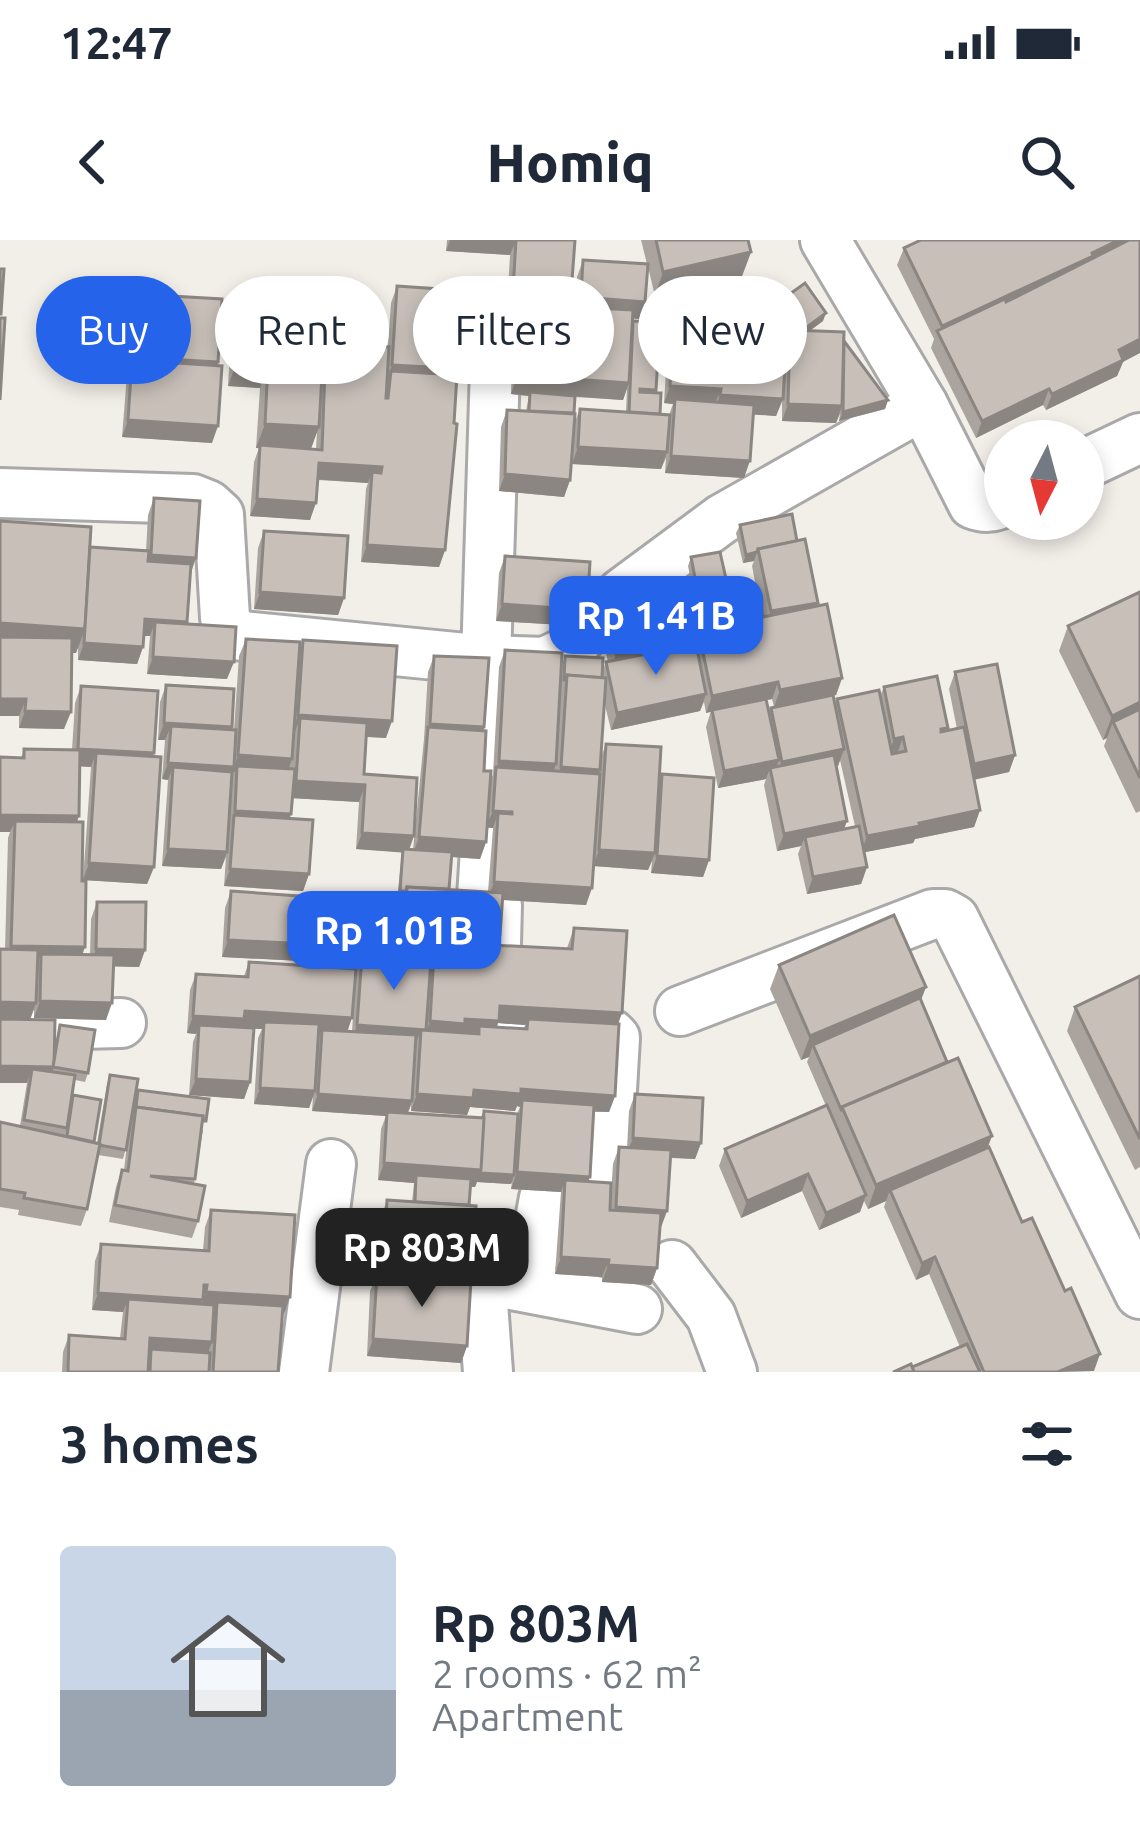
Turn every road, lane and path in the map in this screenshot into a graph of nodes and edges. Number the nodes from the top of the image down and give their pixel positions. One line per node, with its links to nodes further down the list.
1 (825, 240): 3 (street)
2 (495, 384): 8 (street)
3 (923, 405): 7 (street); 8 (street)
4 (1140, 438): 5 (street)
5 (1104, 455)
6 (0, 493): 8 (street)
7 (984, 506)
8 (491, 660): 14 (street)
9 (680, 1011): 15 (street)
10 (121, 1023): 11 (street)
11 (0, 1026)
12 (331, 1164): 17 (street)
13 (672, 1265): 19 (street)
14 (509, 1284): 16 (street); 18 (street)
15 (1140, 1294)
16 (637, 1310)
17 (304, 1372)
18 (488, 1372)
19 (733, 1372)

